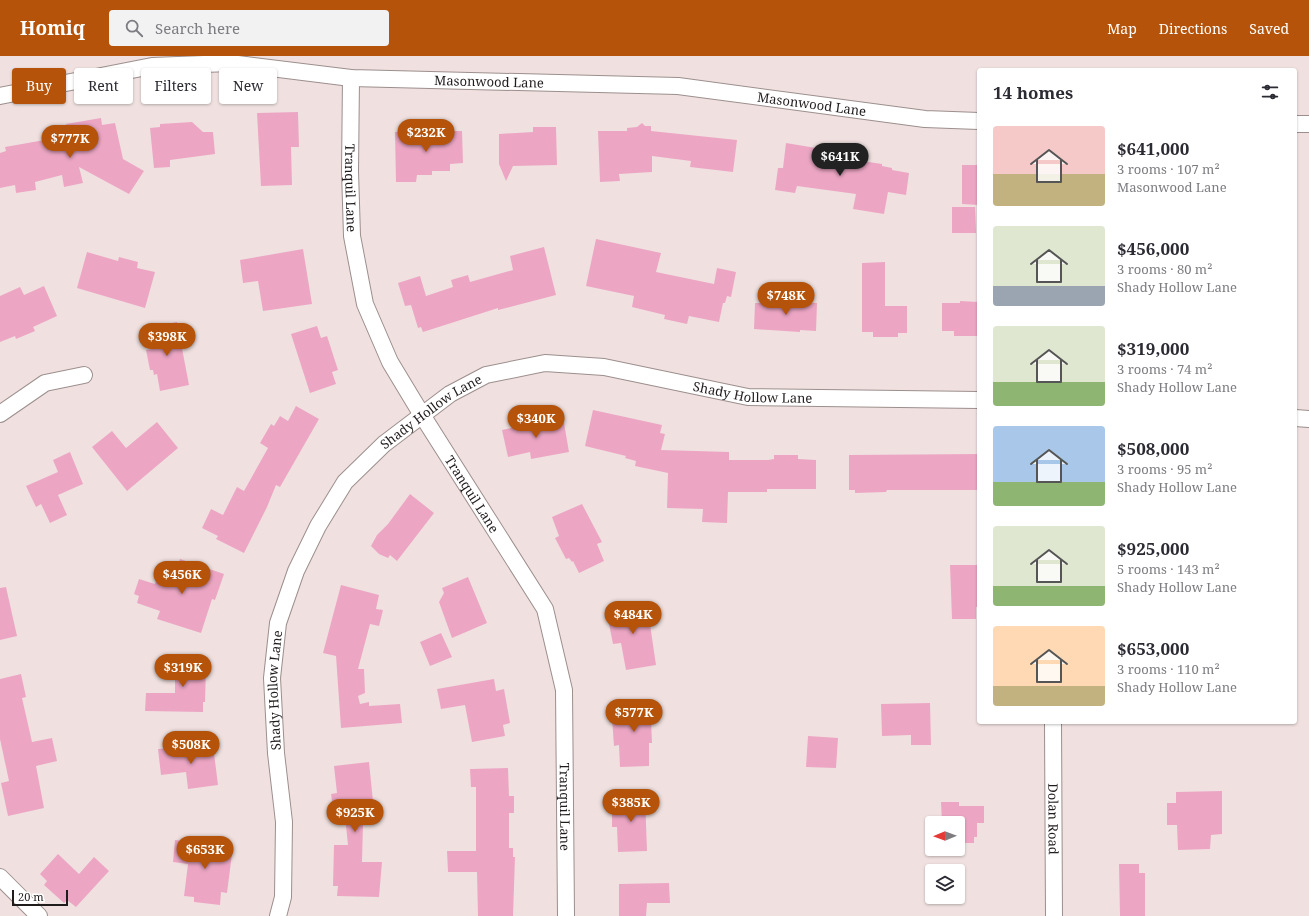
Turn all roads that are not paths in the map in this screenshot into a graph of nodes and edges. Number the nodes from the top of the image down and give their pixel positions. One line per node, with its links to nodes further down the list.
1 (352, 78): 2 (street, Masonwood Lane); 3 (street, Masonwood Lane); 9 (street, Tranquil Lane)
2 (0, 96)
3 (977, 121)
4 (1297, 124): 5 (street)
5 (1309, 124)
6 (84, 375): 8 (street)
7 (977, 400): 9 (street, Shady Hollow Lane)
8 (0, 414)
9 (422, 416): 15 (street, Shady Hollow Lane); 16 (street, Tranquil Lane)
10 (1297, 418): 11 (street)
11 (1309, 419)
12 (1053, 724): 17 (street, Dolan Road)
13 (0, 877): 14 (street)
14 (39, 916)
15 (278, 916)
16 (566, 916)
17 (1054, 916)

